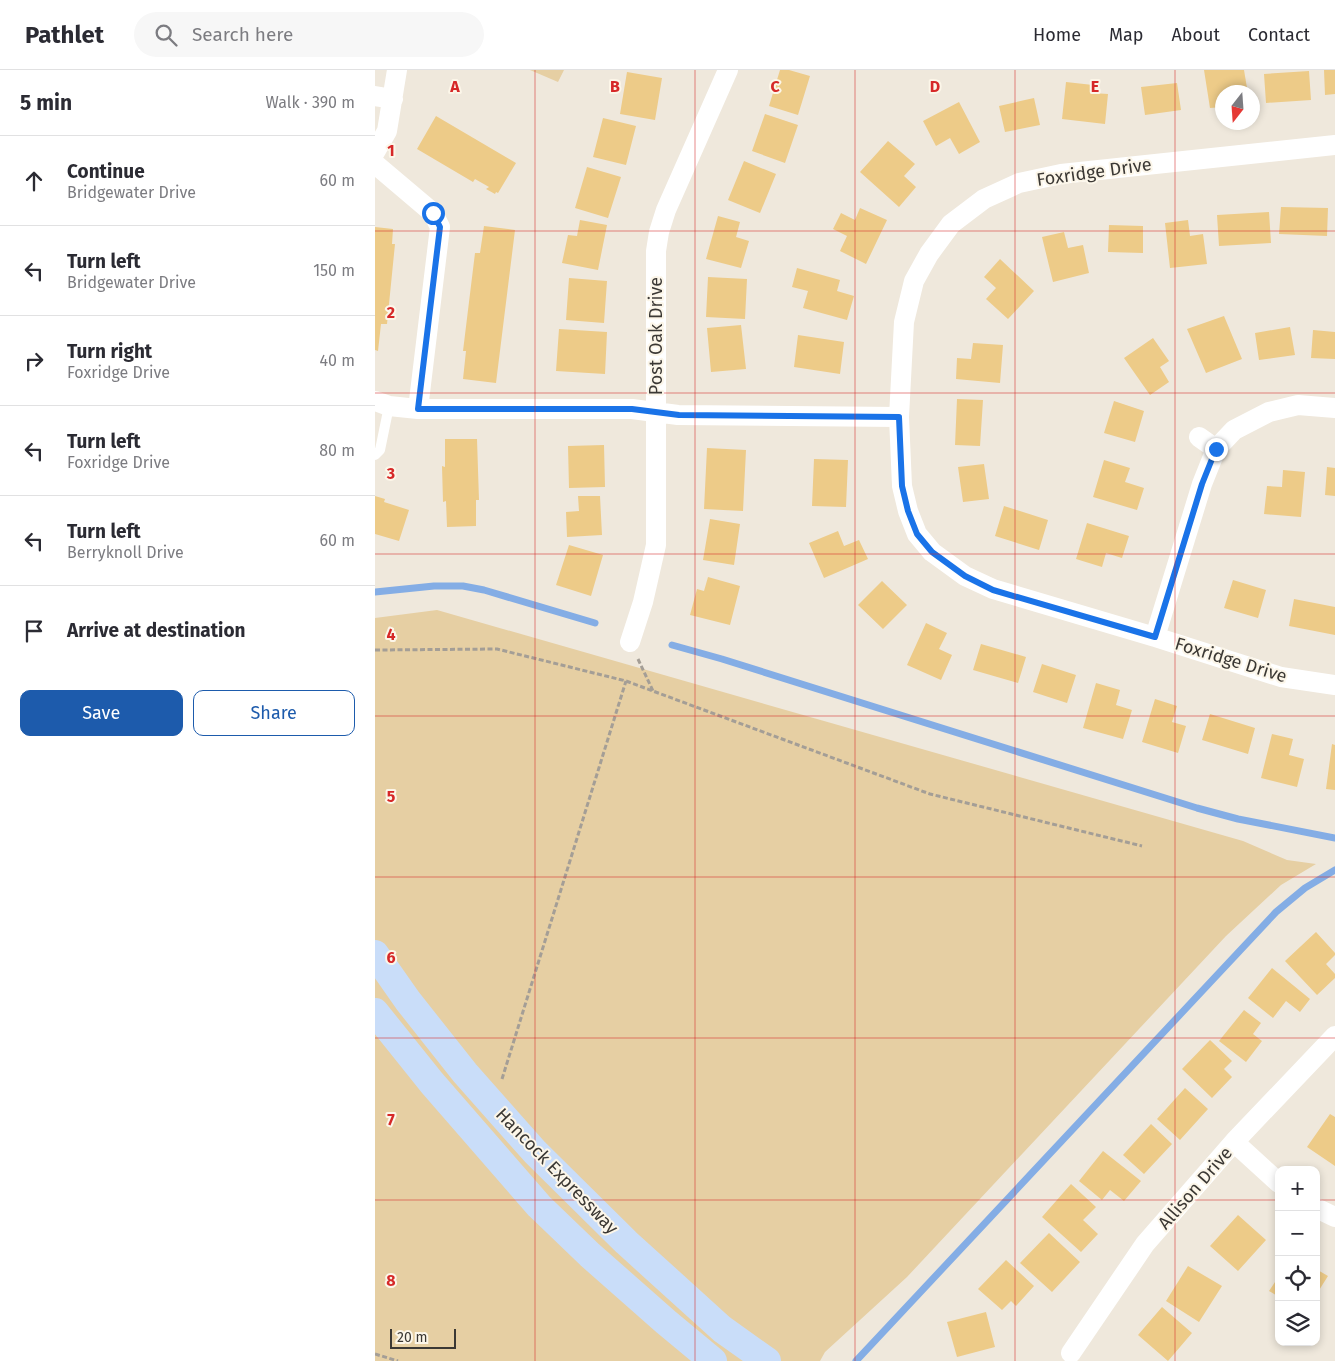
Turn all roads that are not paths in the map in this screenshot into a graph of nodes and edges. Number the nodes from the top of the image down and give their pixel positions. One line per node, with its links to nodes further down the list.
1 (397, 70): 3 (street)
2 (728, 70): 10 (street, Post Oak Drive)
3 (384, 98): 5 (street)
4 (1335, 145): 11 (street, Foxridge Drive)
5 (375, 152)
6 (375, 164): 9 (street)
7 (382, 403): 9 (street); 14 (lane)
8 (1335, 408): 13 (street)
9 (418, 409): 10 (street)
10 (656, 412): 11 (street); 16 (street, Post Oak Drive)
11 (899, 417): 15 (street, Foxridge Drive)
12 (1199, 437): 13 (street)
13 (1216, 449): 15 (street)
14 (375, 455)
15 (1155, 637): 17 (street, Foxridge Drive)
16 (630, 642)
17 (1335, 685)
18 (375, 954): 27 (main road, Hancock Expressway)
19 (375, 1012): 26 (main road, Hancock Expressway)
20 (1335, 1036): 21 (street, Allison Drive)
21 (1234, 1142): 22 (street); 25 (street, Allison Drive)
22 (1275, 1179)
23 (1320, 1210): 24 (street)
24 (1335, 1217)
25 (1071, 1353)
26 (713, 1361)
27 (767, 1361)

